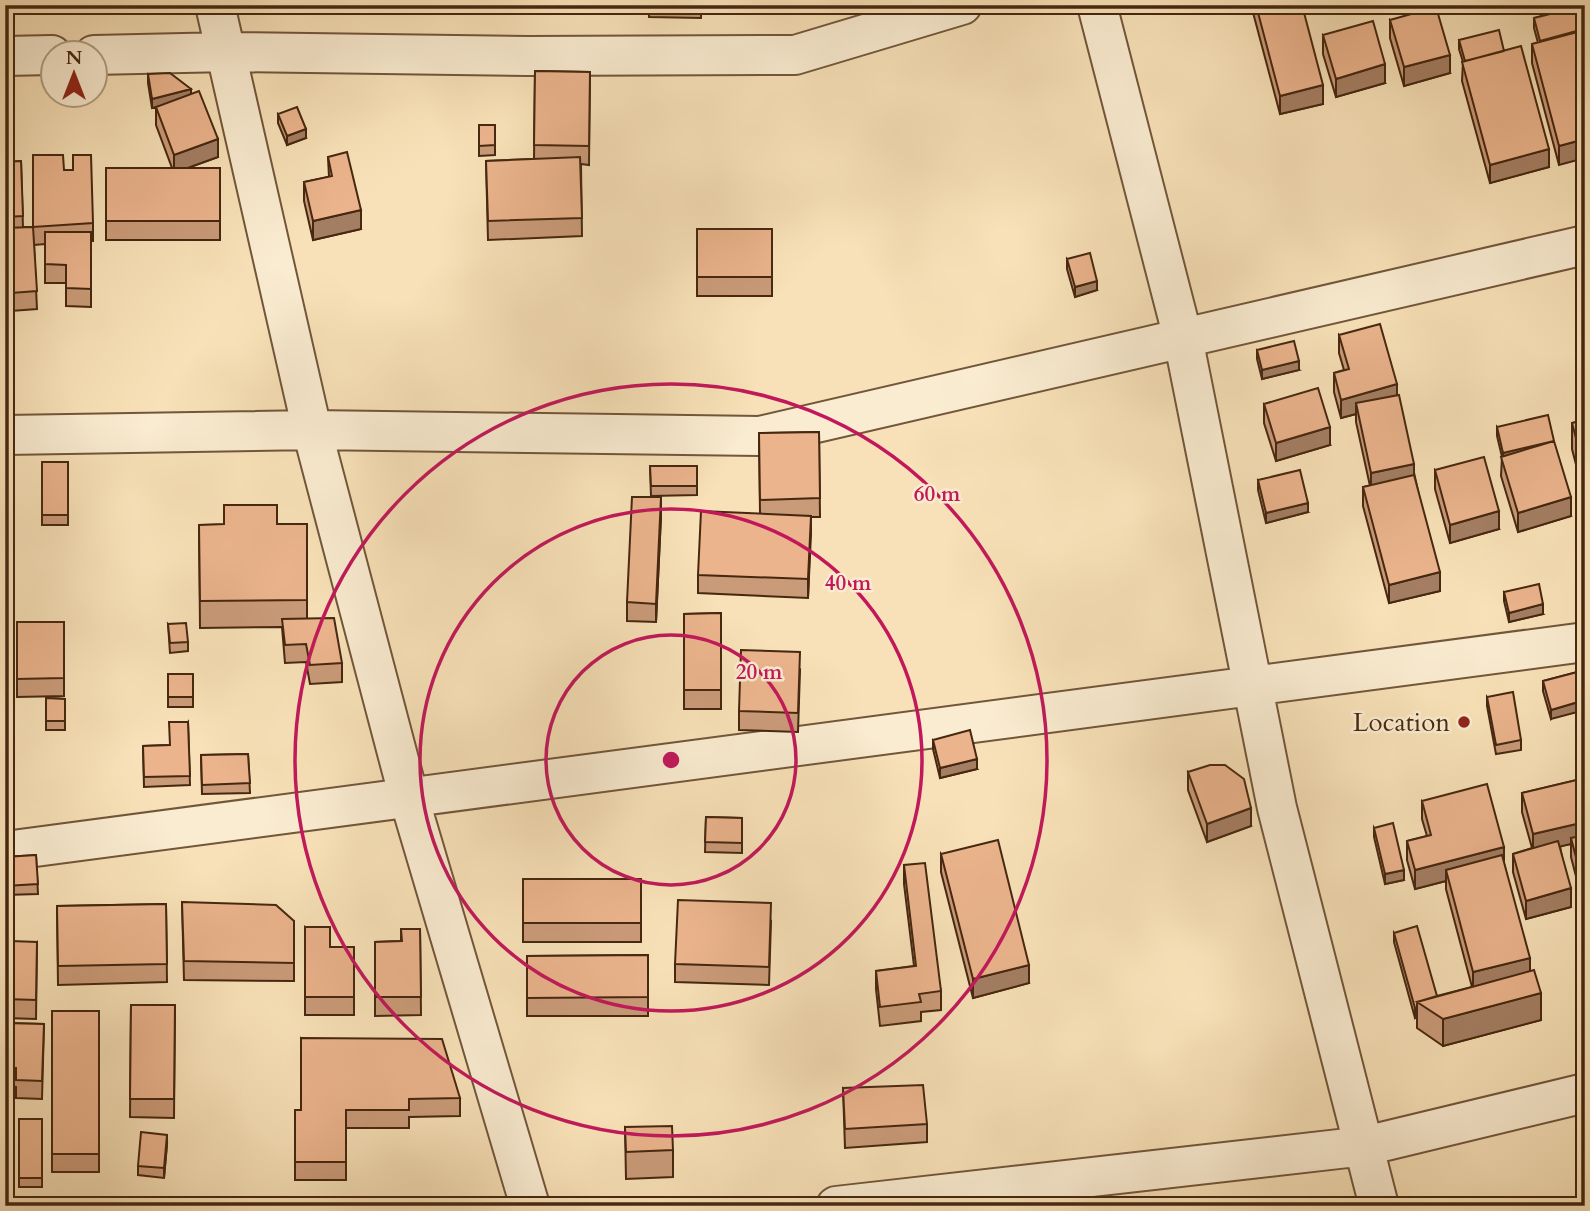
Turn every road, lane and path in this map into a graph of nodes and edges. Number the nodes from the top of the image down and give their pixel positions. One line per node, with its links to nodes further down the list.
1 (215, 5): 4 (street)
2 (962, 5): 4 (street)
3 (1097, 5): 9 (street)
4 (228, 52): 6 (street); 10 (street)
5 (38, 55): 7 (street)
6 (108, 55)
7 (5, 56)
8 (1585, 245): 9 (street)
9 (1184, 338): 10 (street); 13 (street)
10 (312, 430): 11 (street); 14 (street)
11 (5, 435)
12 (1585, 642): 13 (street)
13 (1255, 686): 14 (street); 17 (street)
14 (409, 798): 15 (street); 18 (street)
15 (5, 851)
16 (1585, 1093): 17 (street)
17 (1365, 1146): 19 (street); 20 (street)
18 (530, 1206)
19 (836, 1206)
20 (1379, 1206)

